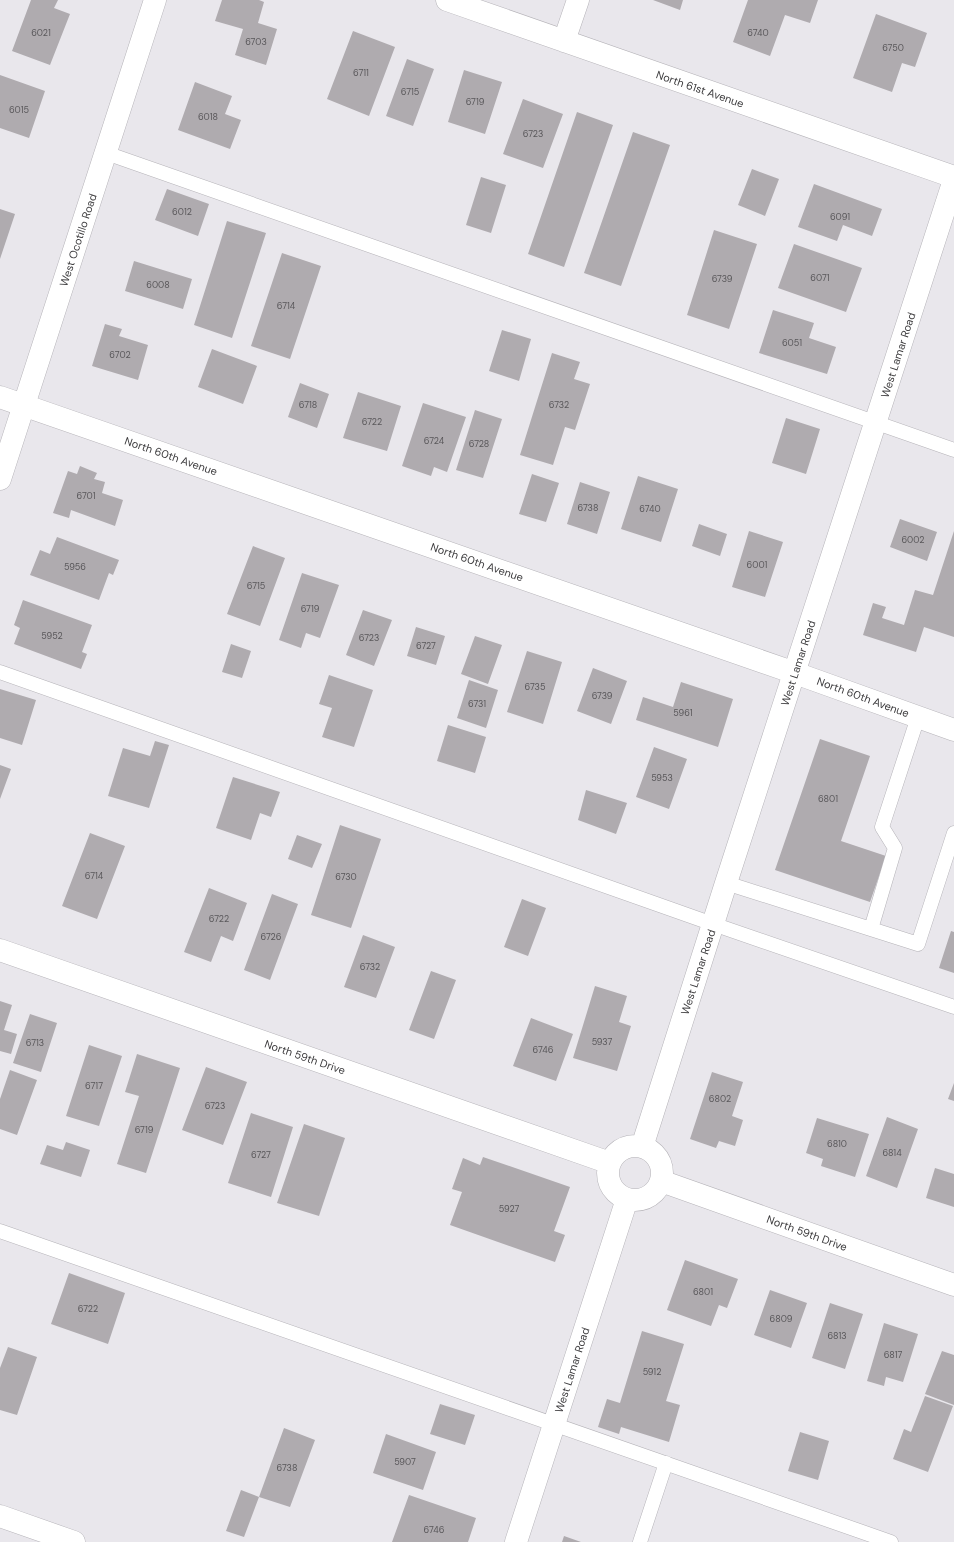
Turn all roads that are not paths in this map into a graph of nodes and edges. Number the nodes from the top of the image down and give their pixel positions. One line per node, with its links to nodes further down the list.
1 (155, 0): 5 (street, West Ocotillo Road)
2 (447, 0): 4 (street, North 61st Avenue)
3 (578, 0): 4 (street)
4 (564, 41): 6 (street, North 61st Avenue)
5 (106, 153): 9 (street, West Ocotillo Road); 10 (lane)
6 (954, 177)
7 (954, 180): 10 (street, West Lamar Road)
8 (0, 397): 9 (street, North 60th Avenue)
9 (24, 405): 12 (street, West Ocotillo Road); 14 (street, North 60th Avenue)
10 (876, 423): 11 (lane); 14 (street, West Lamar Road)
11 (954, 450)
12 (0, 479)
13 (0, 672): 19 (lane)
14 (795, 673): 15 (street, North 60th Avenue); 18 (street, West Lamar Road)
15 (918, 717): 16 (street, North 60th Avenue); 20 (lane)
16 (954, 730)
17 (954, 833): 20 (lane)
18 (726, 882): 19 (street, West Lamar Road); 20 (lane)
19 (713, 924): 22 (lane); 23 (street, West Lamar Road)
20 (871, 929)
21 (0, 950): 24 (street, North 59th Drive)
22 (954, 1007)
23 (642, 1147): 24 (street); 25 (street)
24 (610, 1163): 26 (street)
25 (661, 1182): 26 (street); 28 (street, North 59th Drive)
26 (627, 1199): 29 (street, West Lamar Road)
27 (0, 1231): 29 (lane)
28 (954, 1285)
29 (554, 1425): 30 (lane); 33 (street, West Lamar Road)
30 (666, 1463): 34 (lane); 35 (lane)
31 (0, 1516): 32 (street)
32 (74, 1542)
33 (516, 1542)
34 (640, 1542)
35 (891, 1542)

